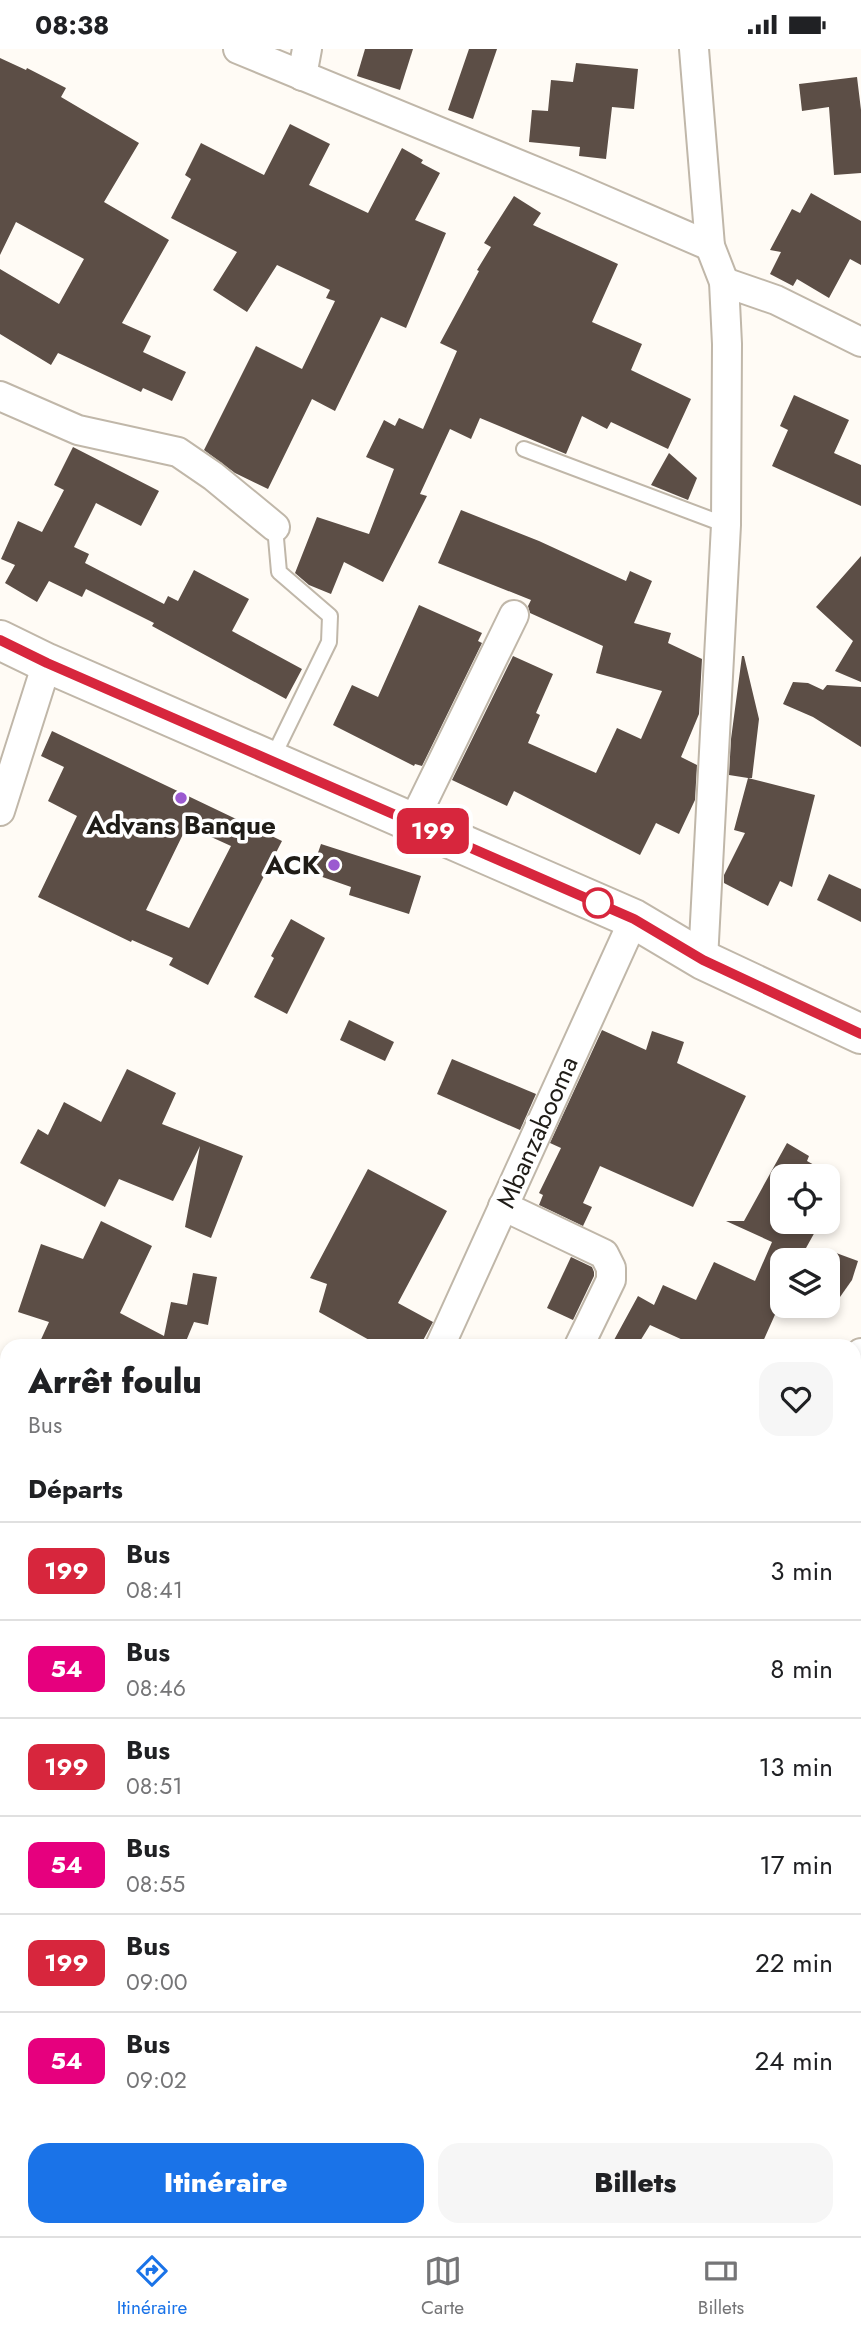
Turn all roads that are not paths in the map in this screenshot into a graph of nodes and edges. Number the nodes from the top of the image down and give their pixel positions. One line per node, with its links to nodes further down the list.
1 (238, 49): 3 (street)
2 (694, 49): 4 (street)
3 (304, 62): 4 (street)
4 (709, 246): 5 (street)
5 (724, 282): 6 (street); 9 (street)
6 (861, 342)
7 (0, 396): 10 (street)
8 (524, 449): 9 (lane)
9 (726, 525): 18 (street)
10 (275, 527): 14 (lane)
11 (514, 615): 16 (street)
12 (0, 640): 13 (highway)
13 (47, 663): 14 (highway); 15 (street)
14 (271, 761): 16 (highway)
15 (0, 811)
16 (413, 822): 17 (highway)
17 (634, 919): 18 (highway); 20 (street, Mbanzabooma)
18 (703, 960): 19 (highway)
19 (861, 1034)
20 (503, 1206): 21 (street, Mbanzabooma); 22 (street)
21 (443, 1339)
22 (582, 1339)

